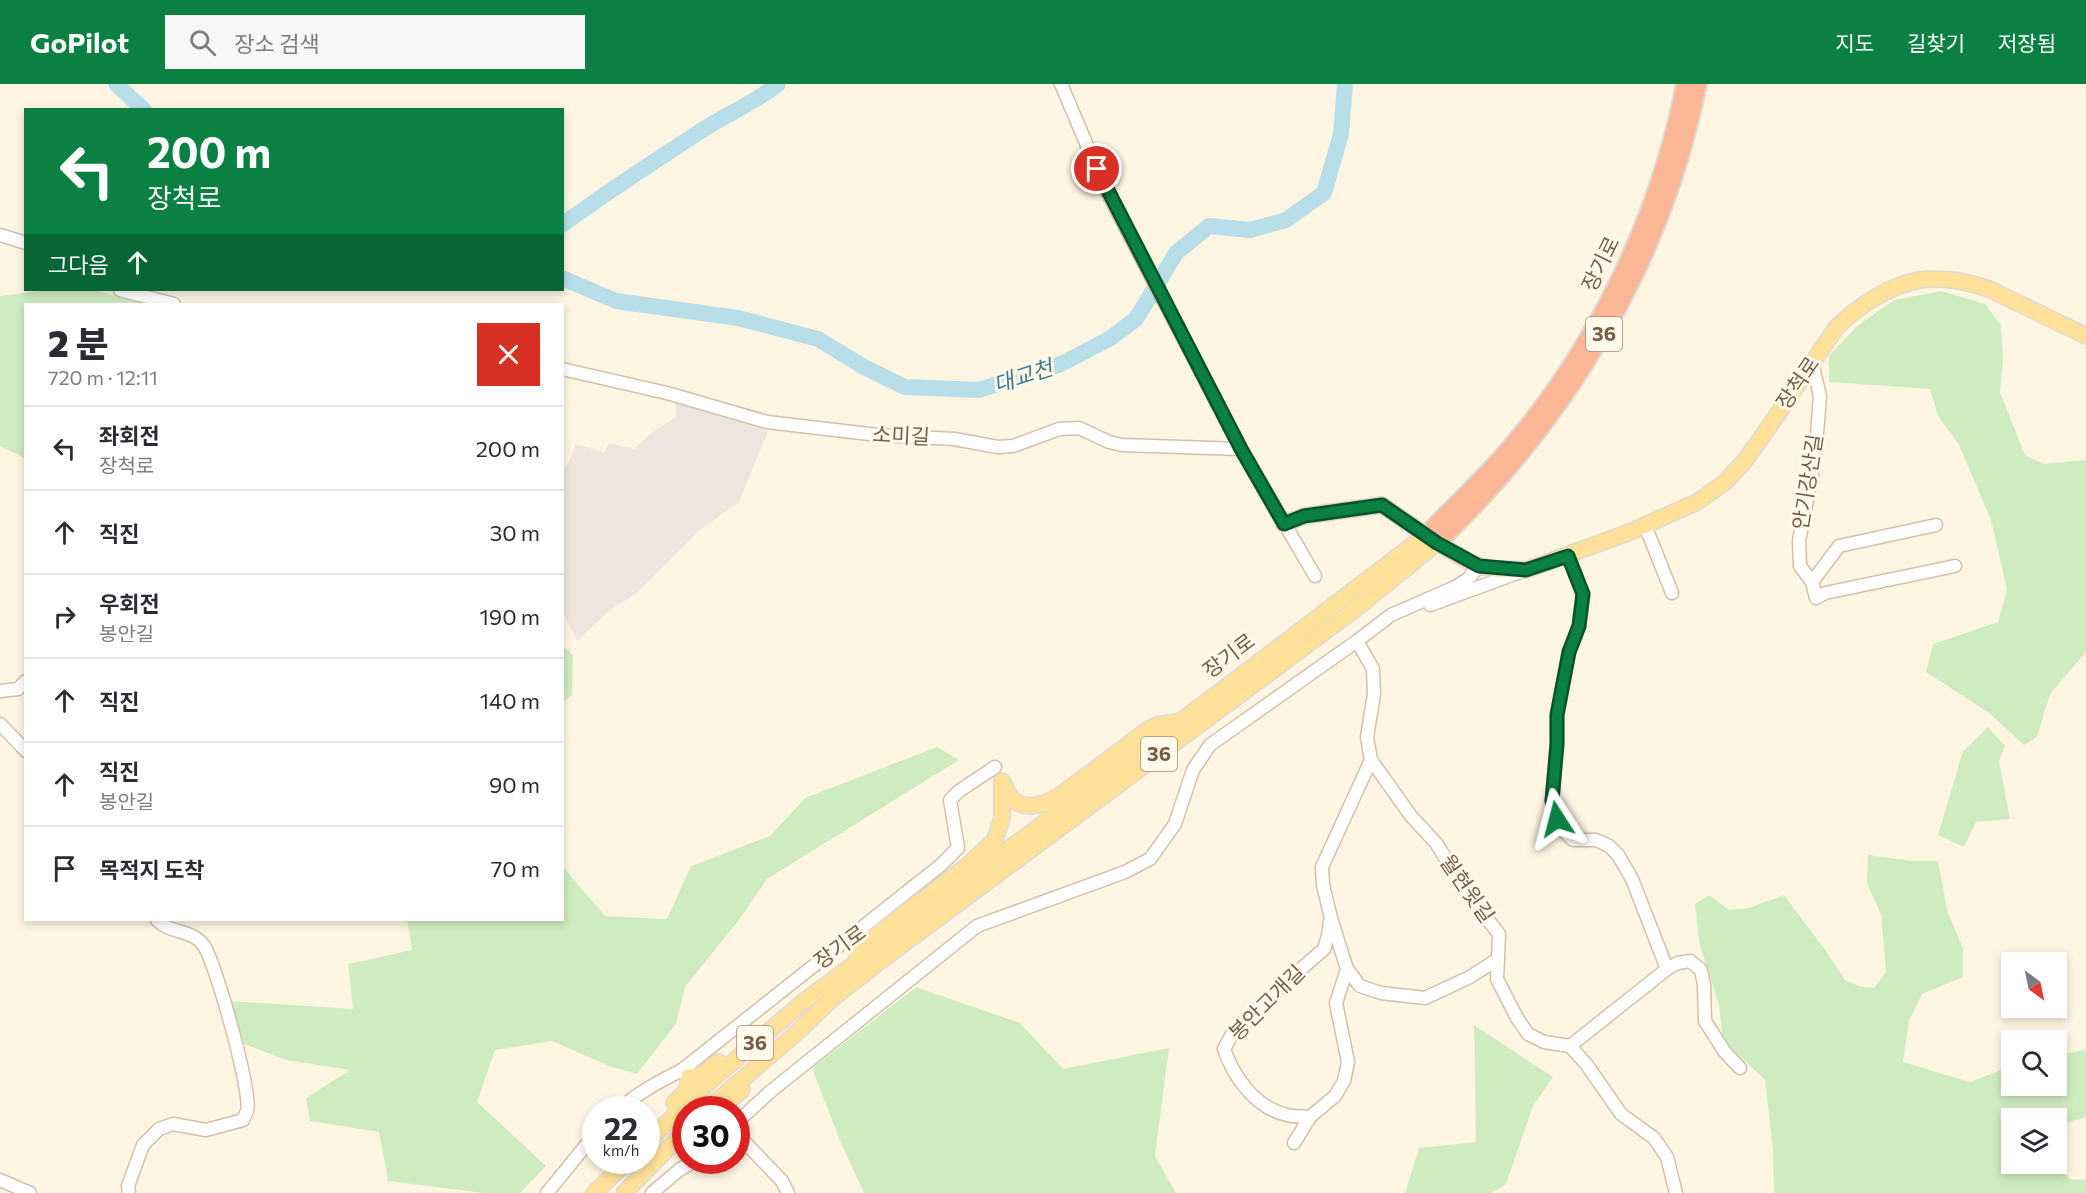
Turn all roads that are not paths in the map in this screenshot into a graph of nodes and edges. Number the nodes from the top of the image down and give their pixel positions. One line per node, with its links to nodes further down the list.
1 (1061, 84): 11 (street)
2 (1685, 84): 15 (highway, 장기로 / 36)
3 (1698, 84): 15 (highway, 장기로 / 36)
4 (0, 235): 5 (street)
5 (24, 242)
6 (124, 291): 7 (street)
7 (170, 303)
8 (2086, 336): 9 (main road, 장척로)
9 (1812, 363): 13 (main road, 장척로); 21 (street, 안기강산길)
10 (564, 369): 11 (street, 소미길)
11 (1241, 449): 12 (street)
12 (1284, 524): 15 (main road); 20 (street)
13 (1645, 525): 16 (main road, 장척로); 22 (street)
14 (1936, 525): 21 (street)
15 (1431, 539): 17 (main road); 27 (main road, 장기로 / 36); 39 (main road, 장기로 / 36)
16 (1568, 556): 19 (main road, 장척로); 37 (street)
17 (1479, 566): 19 (main road); 23 (street)
18 (1955, 566): 21 (street, 안기강산길)
19 (1526, 570): 23 (street)
20 (1315, 576)
21 (1812, 582)
22 (1672, 593)
23 (1391, 615): 24 (street)
24 (1358, 641): 30 (street, 월현윗길); 46 (street)
25 (24, 683): 26 (street)
26 (0, 691)
27 (1180, 722): 35 (main road, 장기로 / 36); 35 (main road)
28 (0, 724): 29 (street)
29 (24, 749)
30 (1371, 760): 32 (street, 봉안고개길); 34 (street, 월현윗길)
31 (995, 767): 42 (street)
32 (1331, 918): 36 (street, 봉안고개길); 48 (street, 봉안고개길)
33 (158, 921): 61 (street)
34 (1498, 959): 36 (street); 40 (street, 월현윗길)
35 (851, 968): 38 (main road, 장기로 / 36)
36 (1347, 969): 48 (street)
37 (1667, 969): 40 (street); 41 (street)
38 (802, 1003): 42 (main road); 49 (main road, 장기로 / 36)
39 (794, 1035): 44 (main road, 장기로 / 36); 45 (main road)
40 (1570, 1046): 68 (street)
41 (1740, 1068)
42 (686, 1073): 43 (street); 47 (main road)
43 (637, 1096)
44 (722, 1096)
45 (735, 1096)
46 (750, 1110)
47 (660, 1116)
48 (1310, 1117): 51 (street)
49 (660, 1129)
50 (672, 1143): 55 (main road)
51 (1294, 1143)
52 (750, 1148): 67 (street)
53 (582, 1149): 62 (street)
54 (672, 1150): 55 (main road)
55 (662, 1153): 65 (main road)
56 (602, 1174): 63 (main road)
57 (614, 1174): 64 (main road)
58 (674, 1174): 66 (street)
59 (0, 1180): 60 (street)
60 (30, 1193)
61 (129, 1193)
62 (547, 1193)
63 (583, 1193)
64 (594, 1193)
65 (624, 1193)
66 (652, 1193)
67 (788, 1193)
68 (1676, 1193)

